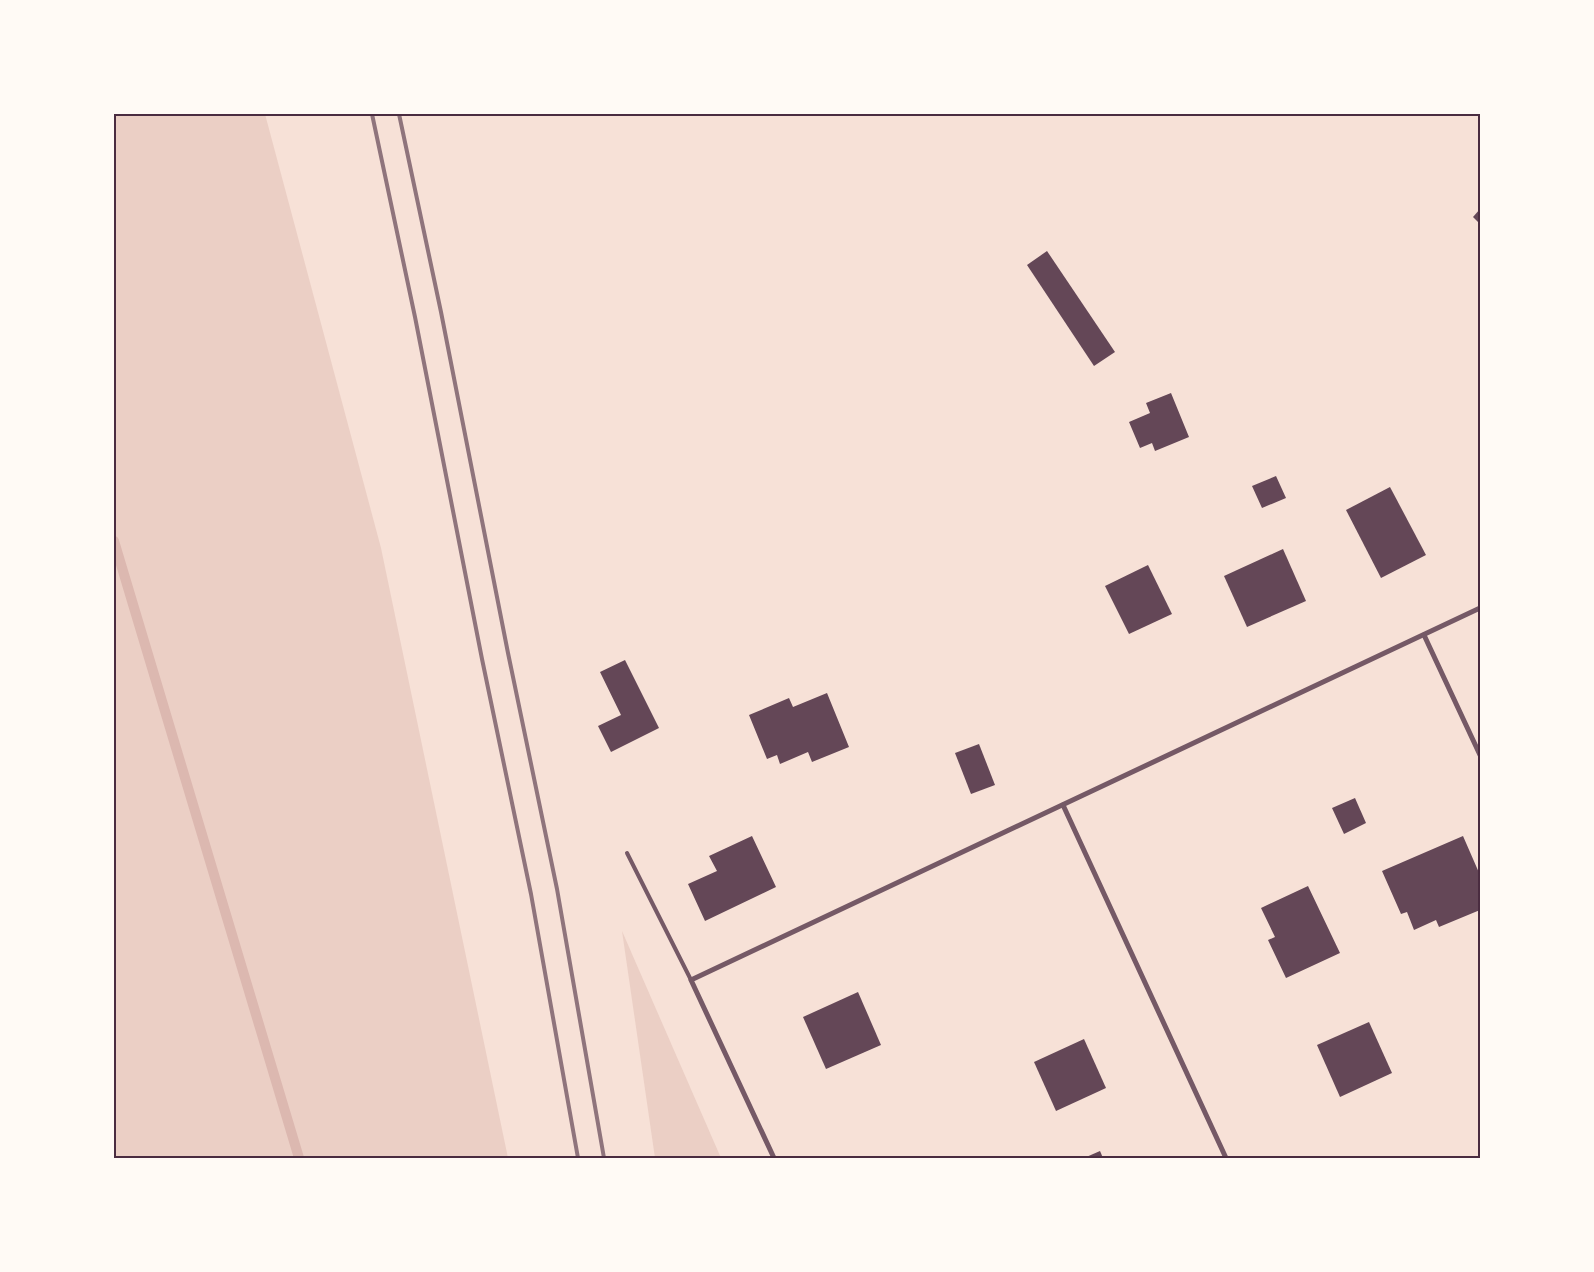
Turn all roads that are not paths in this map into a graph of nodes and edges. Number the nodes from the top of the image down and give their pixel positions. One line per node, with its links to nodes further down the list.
1 (1480, 608): 2 (street)
2 (1424, 635): 3 (street); 4 (street)
3 (1480, 754)
4 (1063, 805): 6 (street); 8 (street)
5 (627, 853): 6 (lane)
6 (691, 980): 7 (street)
7 (774, 1158)
8 (1226, 1158)

